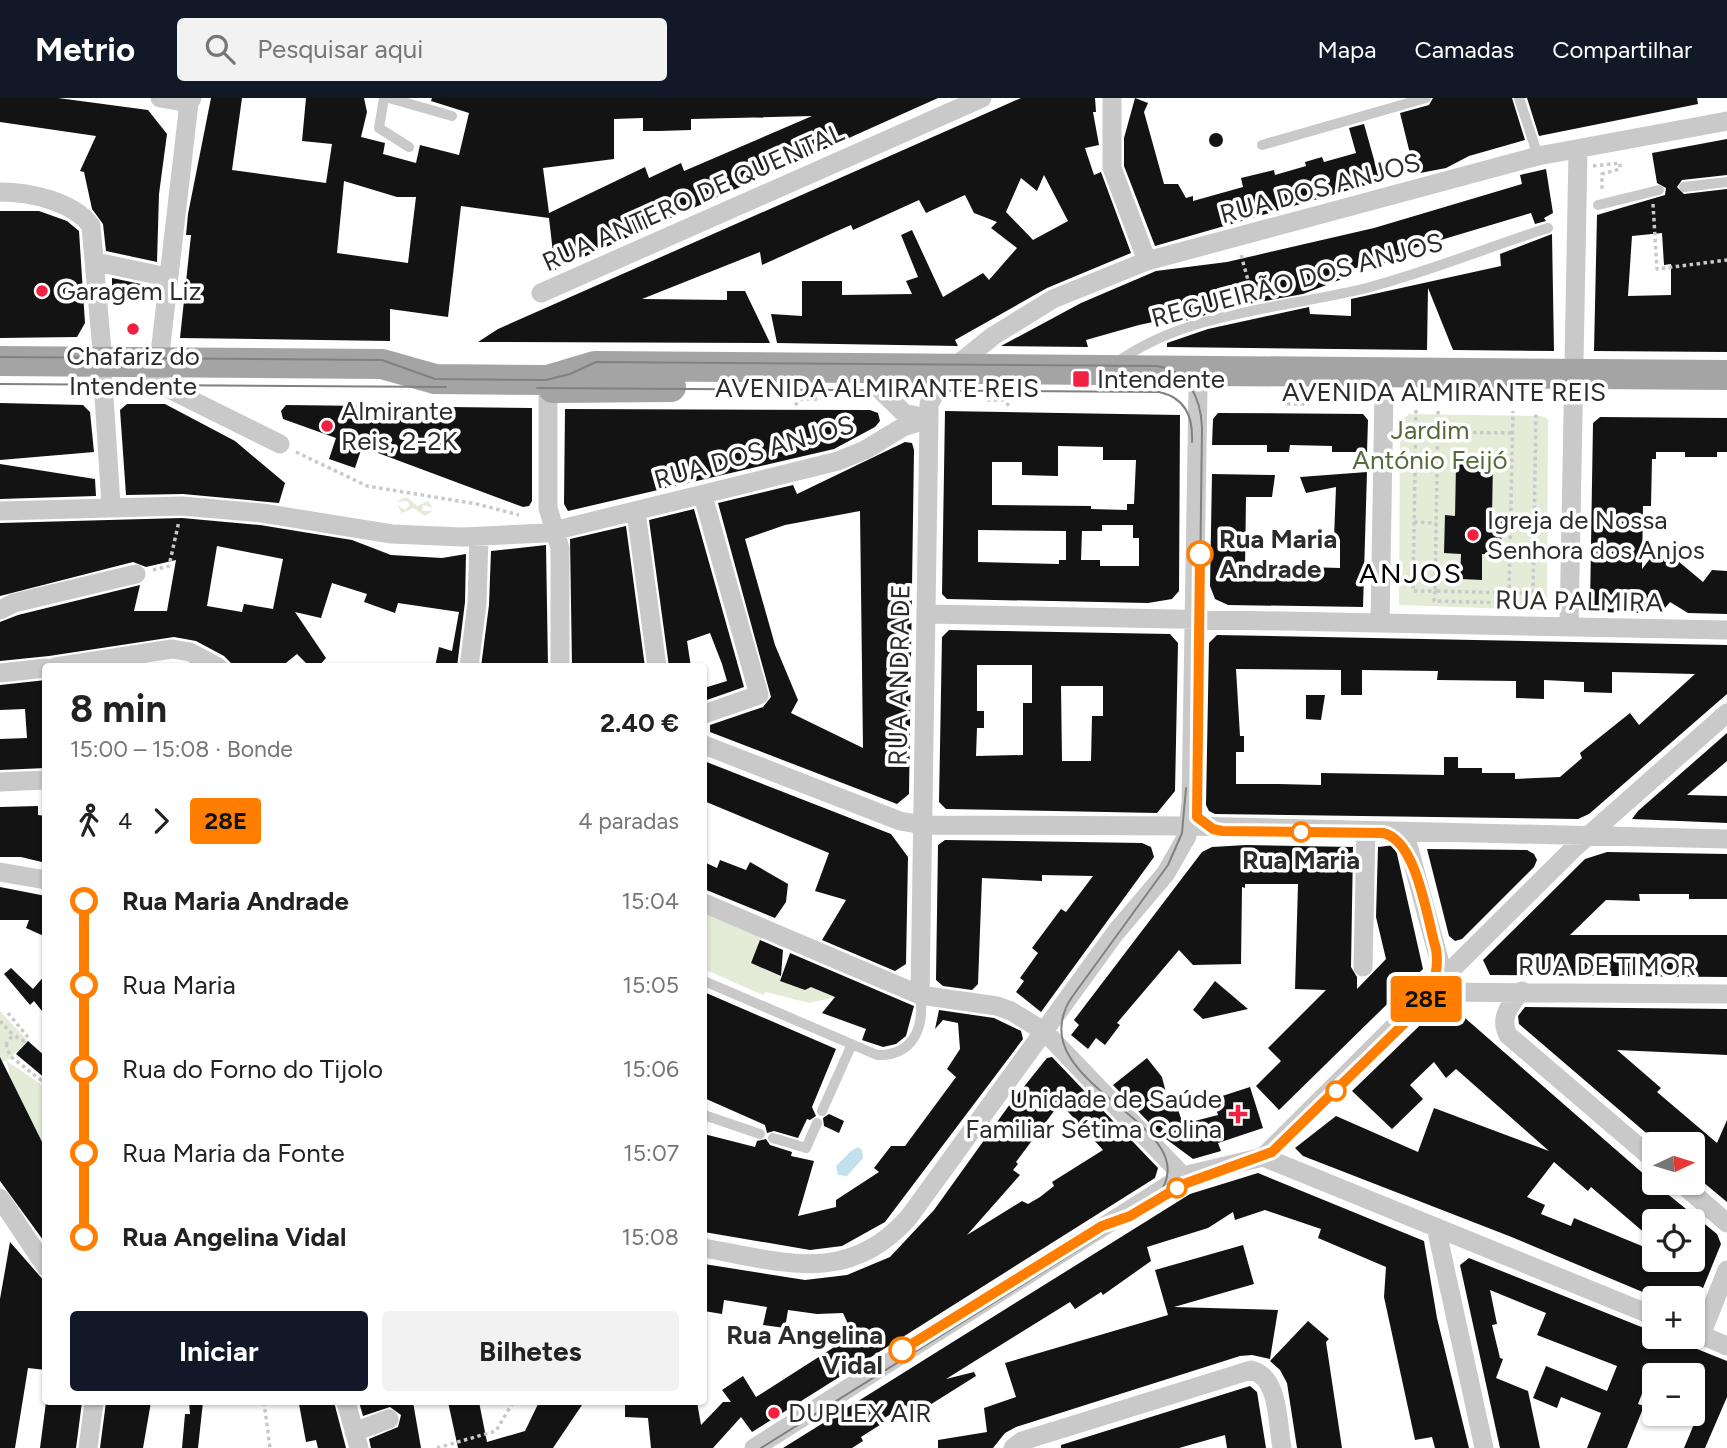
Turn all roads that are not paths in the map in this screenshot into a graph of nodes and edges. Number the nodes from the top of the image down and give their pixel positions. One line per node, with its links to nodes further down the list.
1 (160, 98): 7 (street)
2 (387, 98): 8 (lane); 11 (lane)
3 (982, 98): 23 (street, RUA ANTERO DE QUENTAL)
4 (1112, 98): 20 (street)
5 (1426, 98): 10 (lane)
6 (1519, 98): 13 (lane)
7 (190, 100): 22 (street)
8 (452, 116)
9 (1727, 121): 12 (street, RUA DOS ANJOS)
10 (1262, 145)
11 (409, 147)
12 (1578, 151): 13 (street, RUA DOS ANJOS); 32 (street)
13 (1538, 156): 20 (street, RUA DOS ANJOS)
14 (1727, 182): 15 (lane)
15 (1684, 187)
16 (1656, 190): 18 (lane)
17 (0, 192): 21 (street)
18 (1598, 205)
19 (1548, 228): 25 (lane, REGUEIRÃO DOS ANJOS)
20 (1147, 261): 29 (street, RUA DOS ANJOS)
21 (96, 262): 22 (street); 26 (street)
22 (167, 276): 27 (street)
23 (541, 293)
24 (0, 361): 26 (main road)
25 (1104, 370): 29 (main road, AVENIDA ALMIRANTE REIS); 31 (main road, AVENIDA ALMIRANTE REIS)
26 (103, 371): 27 (main road); 30 (main road); 41 (street)
27 (156, 372): 29 (main road, AVENIDA ALMIRANTE REIS); 34 (main road, AVENIDA ALMIRANTE REIS); 39 (street)
28 (1727, 375): 32 (main road, AVENIDA ALMIRANTE REIS)
29 (945, 378): 31 (main road, AVENIDA ALMIRANTE REIS); 33 (main road, AVENIDA ALMIRANTE REIS); 38 (street)
30 (0, 380)
31 (1198, 381): 32 (main road, AVENIDA ALMIRANTE REIS); 35 (main road, AVENIDA ALMIRANTE REIS); 49 (street)
32 (1573, 384): 35 (main road, AVENIDA ALMIRANTE REIS); 36 (main road, AVENIDA ALMIRANTE REIS); 51 (street)
33 (877, 387): 34 (main road, AVENIDA ALMIRANTE REIS); 37 (street)
34 (548, 388): 44 (street)
35 (1384, 391): 50 (street)
36 (1727, 394)
37 (905, 419): 38 (street, RUA DOS ANJOS); 40 (street, RUA DOS ANJOS)
38 (929, 419): 48 (street, RUA ANDRADE)
39 (280, 444)
40 (703, 496): 43 (street, RUA DOS ANJOS); 60 (street)
41 (111, 505): 42 (street, RUA DOS ANJOS); 45 (street, RUA DOS ANJOS)
42 (0, 511)
43 (636, 512): 44 (street, RUA DOS ANJOS); 57 (street)
44 (556, 531): 45 (street, RUA DOS ANJOS); 56 (street)
45 (479, 537): 55 (street)
46 (136, 573): 47 (street)
47 (0, 610)
48 (926, 614): 49 (street, RUA PALMIRA); 65 (street, RUA ANDRADE)
49 (1194, 620): 50 (street, RUA PALMIRA); 66 (street)
50 (1380, 623): 51 (street, RUA PALMIRA)
51 (1569, 627): 52 (street, RUA PALMIRA)
52 (1727, 630)
53 (83, 663): 54 (street)
54 (211, 663)
55 (470, 663)
56 (560, 663)
57 (656, 663)
58 (42, 669): 59 (street)
59 (0, 673)
60 (707, 713)
61 (1727, 713): 69 (street)
62 (707, 746): 65 (street)
63 (42, 780): 64 (street)
64 (0, 782)
65 (923, 825): 66 (street); 82 (street, RUA ANDRADE)
66 (1189, 827): 67 (street); 83 (street)
67 (1366, 831): 68 (street); 75 (street)
68 (1405, 834): 69 (street); 76 (street)
69 (1587, 837): 70 (street); 74 (street)
70 (1727, 839)
71 (0, 873): 72 (street)
72 (42, 879)
73 (707, 904): 82 (street)
74 (1465, 957): 76 (street); 80 (street, RUA DE TIMOR)
75 (1363, 967)
76 (1444, 978): 79 (street)
77 (707, 982): 84 (lane)
78 (1522, 991): 80 (street, RUA DE TIMOR); 81 (street, RUA DE TIMOR); 90 (street)
79 (1430, 992): 80 (street, RUA DE TIMOR); 91 (street)
80 (1486, 992)
81 (1727, 993)
82 (920, 995): 83 (street); 84 (lane)
83 (1045, 1032): 92 (street); 98 (street)
84 (852, 1044): 85 (lane)
85 (822, 1111)
86 (707, 1116): 88 (lane)
87 (817, 1123): 89 (lane)
88 (760, 1134)
89 (773, 1138)
90 (1642, 1150)
91 (1263, 1157): 92 (street); 97 (street)
92 (1183, 1176): 110 (street)
93 (1695, 1195): 95 (street)
94 (2, 1201): 96 (street); 99 (street)
95 (1727, 1223)
96 (0, 1224)
97 (1436, 1227): 101 (street); 113 (street)
98 (707, 1248)
99 (42, 1261)
100 (1727, 1270): 102 (street)
101 (1642, 1311)
102 (1705, 1315)
103 (1705, 1337): 104 (street)
104 (1727, 1346)
105 (94, 1405): 109 (street)
106 (347, 1405): 108 (street)
107 (389, 1419): 108 (street)
108 (356, 1440)
109 (88, 1448)
110 (754, 1448)
111 (1013, 1448): 112 (street)
112 (1282, 1448)
113 (1484, 1448)

